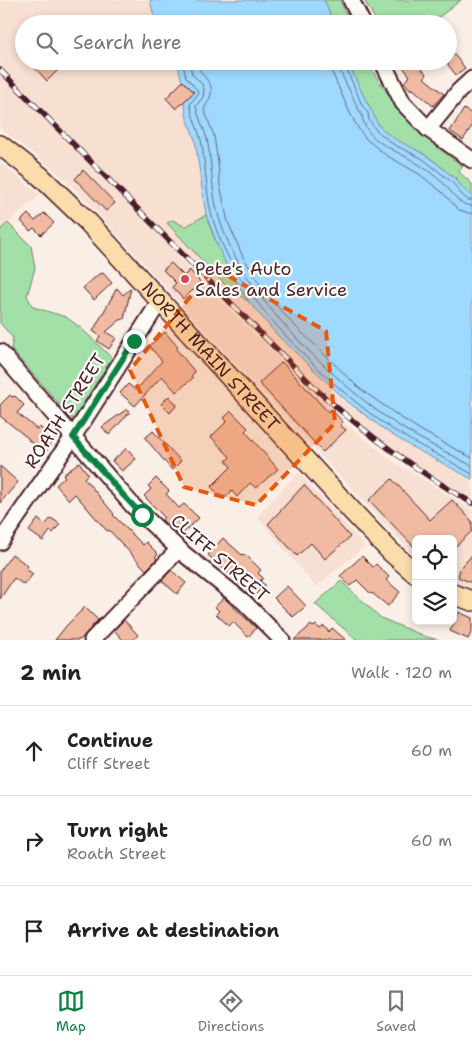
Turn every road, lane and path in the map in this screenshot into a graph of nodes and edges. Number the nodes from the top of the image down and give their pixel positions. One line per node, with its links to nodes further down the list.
1 (351, 0): 2 (street)
2 (358, 15)
3 (386, 70): 5 (street)
4 (472, 79): 5 (street)
5 (428, 129): 7 (street)
6 (0, 145): 8 (main road, NORTH MAIN STREET)
7 (472, 160)
8 (160, 301): 10 (street, ROATH STREET); 13 (main road, NORTH MAIN STREET)
9 (0, 352): 10 (street, CLIFF STREET)
10 (73, 437): 11 (street, ROATH STREET); 12 (street, CLIFF STREET)
11 (0, 542)
12 (179, 549): 16 (street); 17 (street, CLIFF STREET)
13 (412, 570)
14 (457, 595): 15 (main road)
15 (472, 601)
16 (92, 640)
17 (282, 640)

